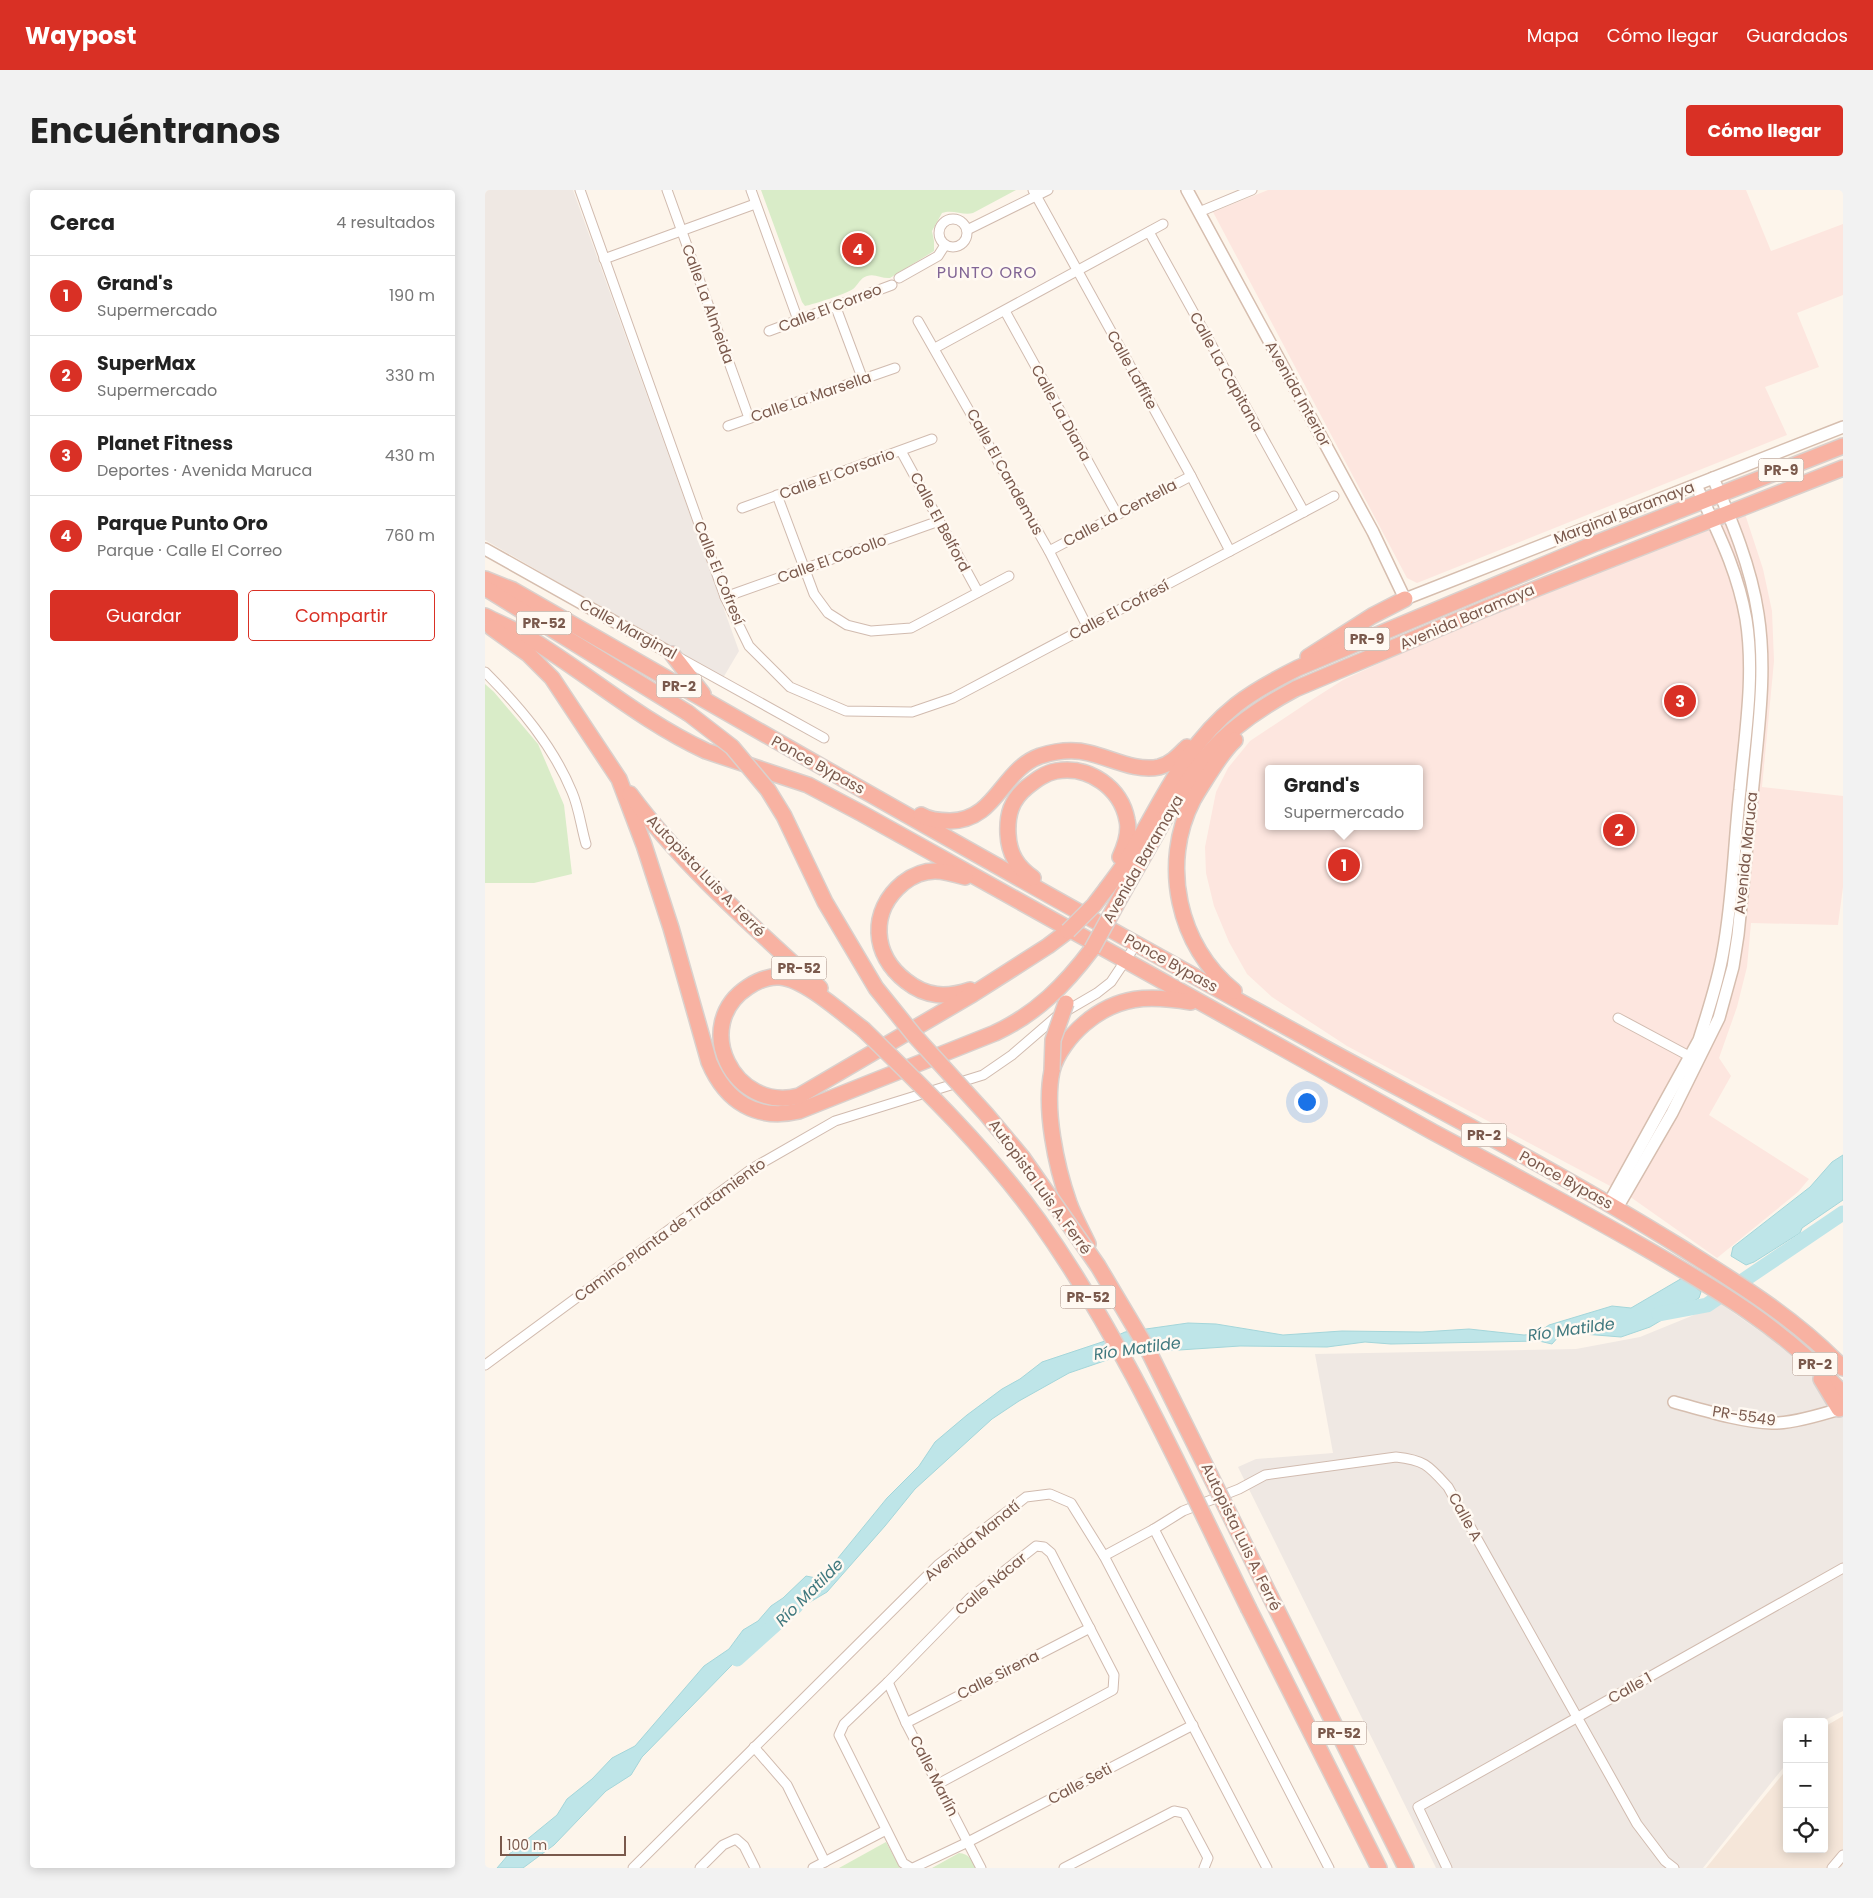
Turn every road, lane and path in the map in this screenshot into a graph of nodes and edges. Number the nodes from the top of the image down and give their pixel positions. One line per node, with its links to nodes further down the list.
1 (580, 190): 15 (street, Calle El Cofresí)
2 (667, 190): 12 (street, Calle La Almeida)
3 (751, 190): 8 (street)
4 (1047, 190): 7 (street)
5 (1187, 190): 9 (street, Avenida Interior)
6 (1252, 190): 9 (street)
7 (1034, 193): 11 (street); 16 (street, Calle Laffite)
8 (755, 204): 12 (street); 21 (street)
9 (1199, 212): 56 (street, Avenida Interior)
10 (1163, 224): 13 (street)
11 (967, 230): 14 (street); 14 (street)
12 (681, 231): 15 (street); 27 (street, Calle La Almeida)
13 (1149, 232): 16 (street); 42 (street, Calle La Capitana)
14 (945, 244): 17 (street)
15 (603, 259): 55 (street, Calle El Cofresí)
16 (1077, 271): 20 (street); 34 (street, Calle Laffite)
17 (899, 278)
18 (891, 285): 19 (street, Calle El Correo)
19 (835, 305): 21 (street, Calle El Correo); 26 (street)
20 (1005, 311): 24 (street); 44 (street, Calle La Diana)
21 (798, 320): 23 (street, Calle El Correo)
22 (918, 321): 24 (street, Calle El Candemus)
23 (769, 331)
24 (935, 348): 48 (street, Calle El Candemus)
25 (895, 368): 26 (street, Calle La Marsella)
26 (863, 380): 27 (street, Calle La Marsella)
27 (749, 418): 28 (street, Calle La Marsella)
28 (728, 426)
29 (1843, 428): 35 (street, Marginal Baramaya)
30 (932, 439): 32 (street, Calle El Corsario)
31 (1843, 446): 37 (highway, Avenida Baramaya / PR-9)
32 (901, 451): 38 (street, Calle El Corsario); 46 (street, Calle El Belford)
33 (1843, 468): 43 (highway, Avenida Baramaya / PR-9)
34 (1191, 476): 44 (street, Calle La Centella); 49 (street, Calle Laffite)
35 (1713, 478): 36 (street, Marginal Baramaya); 37 (street, Avenida Maruca)
36 (1696, 485): 40 (street, Avenida Maruca); 56 (street, Marginal Baramaya)
37 (1720, 493): 40 (highway, Avenida Baramaya / PR-9); 43 (street, Avenida Maruca)
38 (777, 495): 41 (street, Calle El Corsario); 50 (street)
39 (1333, 496): 42 (street, Calle El Cofresí)
40 (1703, 500): 45 (street, Avenida Maruca); 62 (highway, Avenida Baramaya / PR-9)
41 (742, 508)
42 (1304, 512): 49 (street, Calle El Cofresí)
43 (1728, 513): 45 (highway, Avenida Baramaya / PR-9); 83 (street, Avenida Maruca)
44 (1117, 514): 48 (street, Calle La Centella)
45 (1712, 519): 64 (highway, Avenida Baramaya / PR-9); 81 (street, Avenida Maruca)
46 (939, 521): 50 (street, Calle El Cocollo); 54 (street, Calle El Belford)
47 (485, 549): 60 (street, Calle Marginal)
48 (1049, 551): 59 (street, Calle El Candemus)
49 (1230, 551): 59 (street, Calle El Cofresí)
50 (804, 570): 54 (street); 55 (street, Calle El Cocollo)
51 (1009, 576): 54 (street)
52 (485, 579): 63 (highway, Ponce Bypass / PR-2)
53 (485, 588): 84 (highway, Autopista Luis A. Ferré / PR-52, bridge)
54 (978, 592)
55 (725, 597): 59 (street, Calle El Cofresí)
56 (1405, 599): 62 (highway)
57 (485, 616): 70 (highway, Ponce Bypass / PR-2)
58 (485, 622): 67 (highway)
59 (1087, 626)
60 (672, 654): 63 (highway); 66 (street, Calle Marginal)
61 (485, 672): 69 (street)
62 (1276, 679): 65 (highway, Avenida Baramaya / PR-9)
63 (717, 707): 68 (highway, Ponce Bypass / PR-2)
64 (1251, 714): 74 (highway, Avenida Baramaya / PR-9, bridge); 78 (highway)
65 (1223, 717): 68 (highway); 71 (highway, Avenida Baramaya / PR-9)
66 (825, 738)
67 (619, 779): 74 (highway); 80 (highway, Autopista Luis A. Ferré / PR-52)
68 (918, 817): 72 (highway, Ponce Bypass / PR-2)
69 (586, 844)
70 (990, 885): 75 (highway, Ponce Bypass / PR-2); 76 (highway)
71 (1110, 885): 72 (highway); 76 (highway, Avenida Baramaya / PR-9, bridge)
72 (1058, 900): 73 (highway, Ponce Bypass / PR-2)
73 (1137, 943): 75 (street, Camino Planta de Tratamiento); 78 (highway, Ponce Bypass / PR-2)
74 (1092, 949): 82 (highway, bridge)
75 (1125, 962): 77 (highway, Ponce Bypass / PR-2); 88 (street, Camino Planta de Tratamiento)
76 (991, 982): 80 (highway)
77 (1202, 1003): 82 (highway); 87 (highway, Ponce Bypass / PR-2)
78 (1251, 1008): 83 (highway, Ponce Bypass / PR-2)
79 (1619, 1018): 81 (street)
80 (863, 1029): 117 (highway, Autopista Luis A. Ferré / PR-52, bridge)
81 (1689, 1056): 83 (street, Avenida Maruca)
82 (1052, 1070): 84 (highway, bridge)
83 (1613, 1206): 85 (highway, Ponce Bypass / PR-2)
84 (1098, 1266): 118 (highway, Autopista Luis A. Ferré / PR-52, bridge)
85 (1812, 1338): 86 (highway); 89 (highway, Ponce Bypass / PR-2)
86 (1843, 1357)
87 (1809, 1358): 90 (highway, Ponce Bypass / PR-2); 92 (highway)
88 (485, 1365)
89 (1843, 1368)
90 (1843, 1394)
91 (1674, 1402): 92 (street, PR-5549)
92 (1842, 1411)
93 (1154, 1529): 94 (street, Calle A); 98 (street, Calle A); 116 (street)
94 (1104, 1556): 100 (street, Avenida Manatí); 101 (street, Avenida Manatí)
95 (1843, 1568): 98 (street, Calle 1)
96 (1090, 1628): 97 (street, Calle Nácar); 99 (street, Calle Sirena); 102 (street, Calle Nácar)
97 (888, 1682): 99 (street, Calle Marlín); 103 (street, Calle Nácar)
98 (1577, 1718): 119 (street, Calle 1); 120 (street, Calle A)
99 (906, 1723): 102 (street, Calle Marlín)
100 (1193, 1725): 104 (street, Calle Seti); 115 (street, Avenida Manatí)
101 (754, 1747): 106 (street); 107 (street, Avenida Manatí)
102 (938, 1784): 104 (street, Calle Marlín)
103 (886, 1830): 106 (street); 111 (street, Calle Nácar)
104 (968, 1842): 111 (street, Calle Nácar); 112 (street, Calle Marlín)
105 (1843, 1855): 121 (street)
106 (825, 1862): 110 (street)
107 (633, 1868)
108 (700, 1868): 109 (street)
109 (755, 1868)
110 (813, 1868)
111 (912, 1868)
112 (981, 1868)
113 (1064, 1868): 114 (street)
114 (1204, 1868)
115 (1267, 1868)
116 (1329, 1868)
117 (1379, 1868)
118 (1407, 1868)
119 (1447, 1868)
120 (1674, 1868)
121 (1832, 1868)

